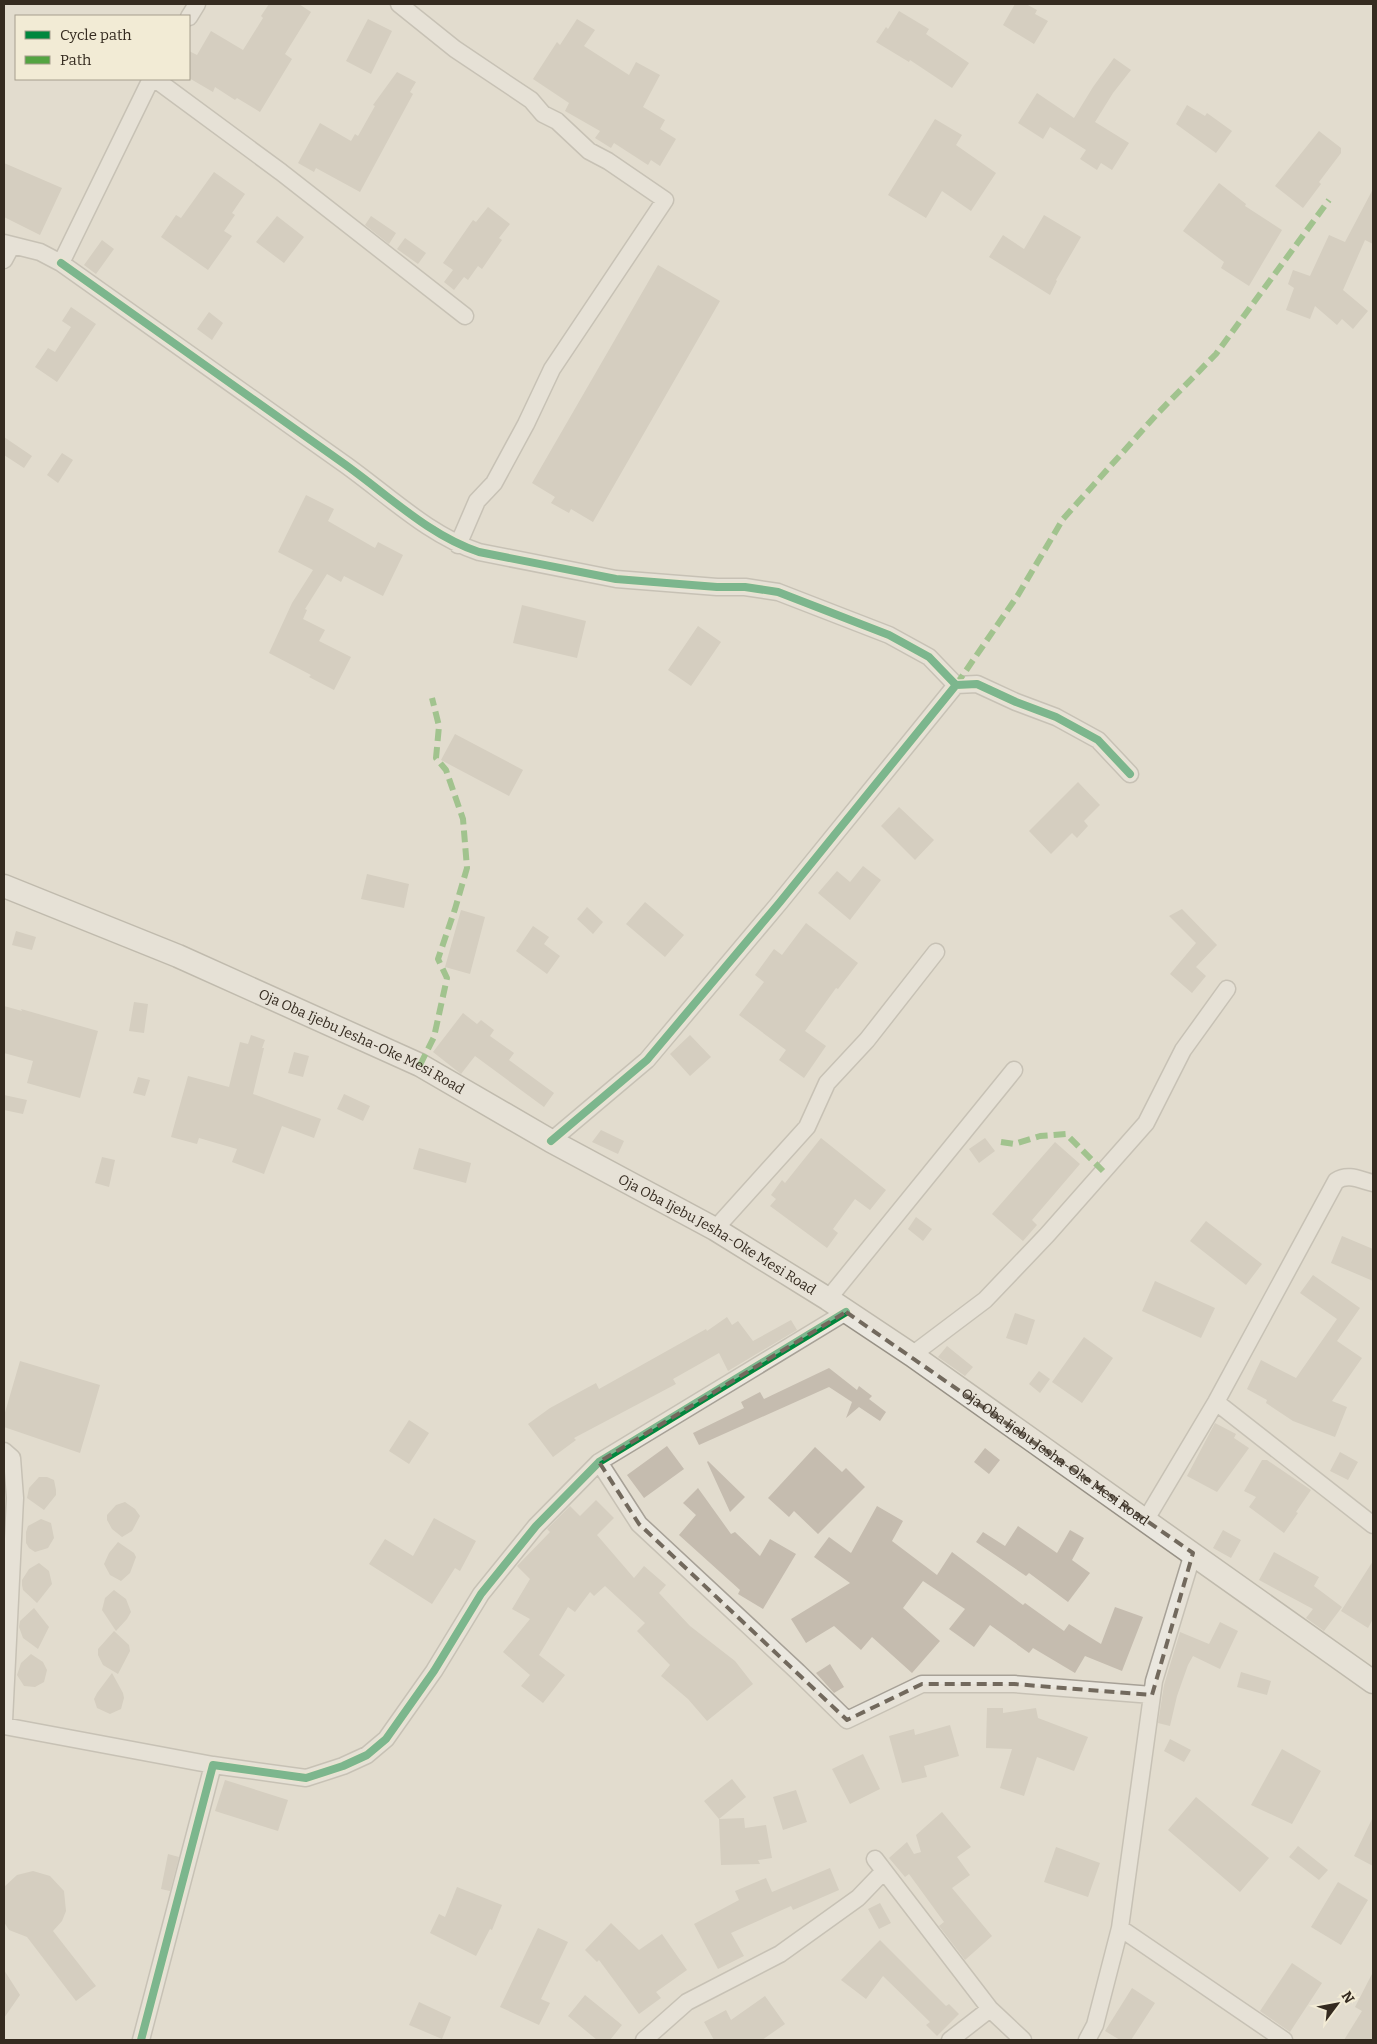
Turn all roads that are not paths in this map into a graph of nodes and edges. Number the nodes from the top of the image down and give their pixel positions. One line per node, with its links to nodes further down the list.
1 (197, 4): 3 (street)
2 (398, 4): 10 (street)
3 (190, 15)
4 (151, 80): 8 (street)
5 (156, 80): 9 (street)
6 (8, 244): 7 (street); 8 (street)
7 (4, 260)
8 (60, 263): 10 (street)
9 (465, 316)
10 (458, 545): 11 (street)
11 (956, 685): 12 (street); 17 (street)
12 (1130, 774)
13 (4, 886): 17 (main road, Oja Oba Ijebu Jesha-Oke Mesi Road)
14 (936, 952): 19 (street)
15 (1228, 989): 22 (street)
16 (1014, 1070): 20 (street)
17 (551, 1141): 19 (main road, Oja Oba Ijebu Jesha-Oke Mesi Road)
18 (1373, 1183): 23 (street)
19 (715, 1230): 20 (main road, Oja Oba Ijebu Jesha-Oke Mesi Road)
20 (828, 1299): 21 (main road, Oja Oba Ijebu Jesha-Oke Mesi Road)
21 (846, 1312): 22 (main road, Oja Oba Ijebu Jesha-Oke Mesi Road); 25 (street)
22 (912, 1354): 26 (main road, Oja Oba Ijebu Jesha-Oke Mesi Road)
23 (1216, 1402): 26 (street); 27 (street)
24 (4, 1451): 31 (street)
25 (599, 1462): 30 (street); 33 (street)
26 (1145, 1520): 28 (main road, Oja Oba Ijebu Jesha-Oke Mesi Road)
27 (1373, 1525)
28 (1193, 1553): 29 (main road, Oja Oba Ijebu Jesha-Oke Mesi Road); 30 (street)
29 (1371, 1674)
30 (1152, 1695): 34 (street)
31 (4, 1721)
32 (4, 1726): 33 (street)
33 (213, 1766): 36 (street)
34 (1120, 1928): 40 (street); 41 (street)
35 (990, 2009): 37 (street); 38 (street); 39 (street)
36 (141, 2040)
37 (644, 2040)
38 (950, 2040)
39 (1023, 2040)
40 (1087, 2040)
41 (1284, 2040)

